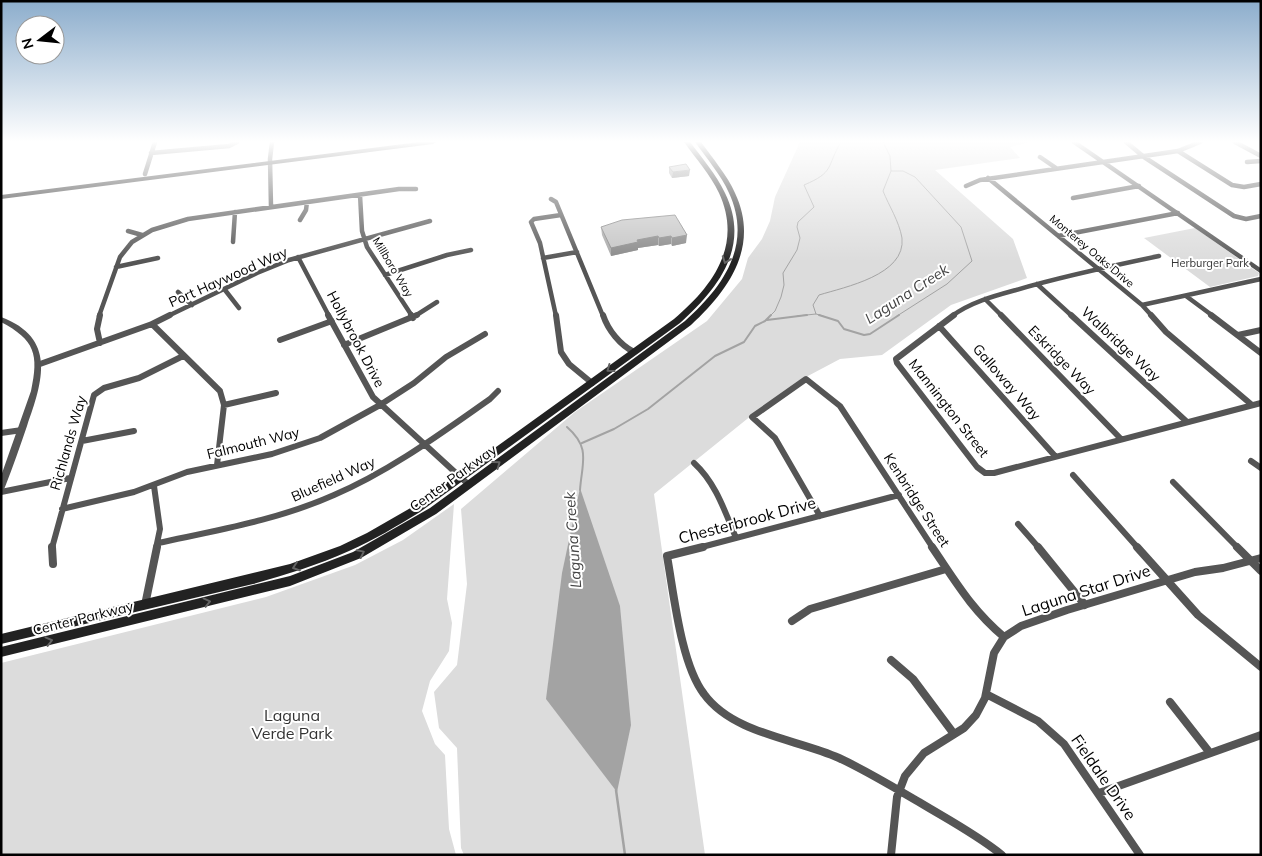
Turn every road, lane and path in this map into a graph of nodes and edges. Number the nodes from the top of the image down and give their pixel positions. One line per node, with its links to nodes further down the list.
1 (85, 182): 15 (main road)
2 (113, 182): 17 (main road)
3 (270, 182): 21 (street)
4 (715, 182): 22 (main road, Center Parkway)
5 (724, 182): 22 (main road, Center Parkway)
6 (972, 182): 12 (street)
7 (993, 182): 31 (street, Monterey Oaks Drive)
8 (1133, 182): 13 (street)
9 (1182, 182): 26 (street)
10 (1227, 182): 11 (street)
11 (1261, 184)
12 (966, 186)
13 (1139, 186): 18 (street); 24 (street)
14 (416, 189): 16 (street)
15 (1, 193)
16 (360, 195): 20 (street); 32 (street, Millboro Way)
17 (1, 197)
18 (1072, 198)
19 (551, 199): 25 (street)
20 (307, 202): 21 (street); 27 (street)
21 (271, 207): 23 (street)
22 (733, 209): 65 (main road, Center Parkway, one-way to 65); 92 (main road, Center Parkway, one-way to 22)
23 (236, 212): 30 (street); 33 (street)
24 (1178, 213): 31 (street); 42 (street)
25 (561, 215): 35 (street); 39 (street)
26 (1261, 216)
27 (300, 220)
28 (430, 221): 32 (street, Port Haywood Way)
29 (128, 231): 30 (street)
30 (142, 236): 40 (street)
31 (1058, 236): 41 (street, Monterey Oaks Drive)
32 (364, 238): 37 (street, Port Haywood Way); 43 (street, Millboro Way)
33 (233, 242)
34 (471, 250): 43 (street)
35 (577, 252): 39 (street); 65 (street)
36 (1159, 256): 41 (street, Mannington Street)
37 (298, 257): 46 (street, Port Haywood Way); 56 (street, Hollybrook Drive)
38 (158, 258): 40 (street)
39 (543, 258): 69 (street)
40 (116, 266): 63 (street)
41 (1099, 269): 45 (street, Mannington Street); 52 (street, Monterey Oaks Drive)
42 (1261, 271)
43 (385, 276): 54 (street, Millboro Way)
44 (1261, 279): 48 (street)
45 (1037, 284): 49 (street, Mannington Street); 76 (street, Walbridge Way)
46 (225, 290): 51 (street, Port Haywood Way); 53 (street)
47 (178, 292): 51 (street)
48 (1186, 296): 52 (street); 61 (street)
49 (985, 299): 58 (street, Mannington Street); 80 (street, Eskridge Way)
50 (437, 302): 54 (street)
51 (192, 305): 57 (street, Port Haywood Way)
52 (1142, 305): 75 (street, Monterey Oaks Drive)
53 (239, 308)
54 (413, 318): 64 (street)
55 (1, 320): 68 (street)
56 (332, 321): 62 (street); 64 (street, Hollybrook Drive)
57 (152, 324): 63 (street, Port Haywood Way); 67 (street)
58 (939, 326): 83 (street, Galloway Way); 83 (street, Mannington Street)
59 (1261, 330): 61 (street)
60 (485, 334): 74 (street, Falmouth Way)
61 (1238, 335): 66 (street)
62 (280, 340)
63 (100, 343): 68 (street, Port Haywood Way)
64 (344, 345): 74 (street, Hollybrook Drive)
65 (634, 352): 69 (main road, Center Parkway, one-way to 69)
66 (1261, 353)
67 (183, 356): 73 (street); 81 (street, Richlands Way)
68 (40, 364): 77 (street)
69 (592, 383): 90 (main road, Center Parkway)
70 (498, 391): 82 (street, Bluefield Way)
71 (276, 393): 73 (street)
72 (1261, 403): 75 (street, Mannington Street)
73 (224, 405): 86 (street)
74 (380, 405): 82 (street, Hollybrook Drive); 86 (street, Falmouth Way)
75 (1252, 405): 76 (street, Mannington Street)
76 (1188, 422): 80 (street, Mannington Street)
77 (22, 430): 79 (street); 94 (street)
78 (134, 431): 81 (street)
79 (1, 433)
80 (1121, 438): 83 (street, Mannington Street)
81 (82, 441): 89 (street, Richlands Way)
82 (424, 445): 90 (street, Hollybrook Drive); 101 (street, Bluefield Way)
83 (1055, 456)
84 (1251, 461): 87 (street)
85 (694, 463): 100 (street)
86 (217, 465): 93 (street, Falmouth Way)
87 (1261, 468)
88 (1073, 475): 107 (street)
89 (70, 478): 95 (street); 97 (street, Richlands Way)
90 (461, 478): 92 (street, Hollybrook Drive); 108 (main road, Center Parkway, one-way to 108)
91 (1173, 482): 103 (street)
92 (469, 485): 113 (main road, Center Parkway, one-way to 92)
93 (154, 486): 97 (street, Falmouth Way); 101 (street)
94 (1, 487)
95 (1, 492)
96 (899, 495): 98 (street, Chesterbrook Drive); 98 (street, Kenbridge Street); 105 (street, Kenbridge Street)
97 (62, 509): 104 (street, Richlands Way)
98 (820, 516): 100 (street, Chesterbrook Drive)
99 (1018, 524): 109 (street)
100 (736, 538): 121 (street, Chesterbrook Drive)
101 (158, 543): 108 (street)
102 (1261, 558): 103 (street, Laguna Star Drive)
103 (1251, 561): 106 (street); 107 (street, Laguna Star Drive)
104 (53, 564)
105 (946, 569): 110 (street); 111 (street, Kenbridge Street)
106 (1261, 571)
107 (1166, 581): 109 (street, Laguna Star Drive); 115 (street)
108 (145, 605): 112 (main road, Center Parkway)
109 (1084, 605): 111 (street, Laguna Star Drive)
110 (792, 621)
111 (1004, 637): 116 (street)
112 (1, 639)
113 (1, 652)
114 (891, 660): 118 (street)
115 (1261, 667)
116 (986, 694): 118 (street); 122 (street, Fieldale Drive)
117 (1170, 702): 120 (street)
118 (954, 734): 121 (street)
119 (1261, 735): 120 (street)
120 (1210, 753): 122 (street)
121 (899, 791): 123 (street); 124 (street, Chesterbrook Drive)
122 (1099, 793): 125 (street, Fieldale Drive)
123 (891, 855)
124 (1002, 855)
125 (1140, 855)

